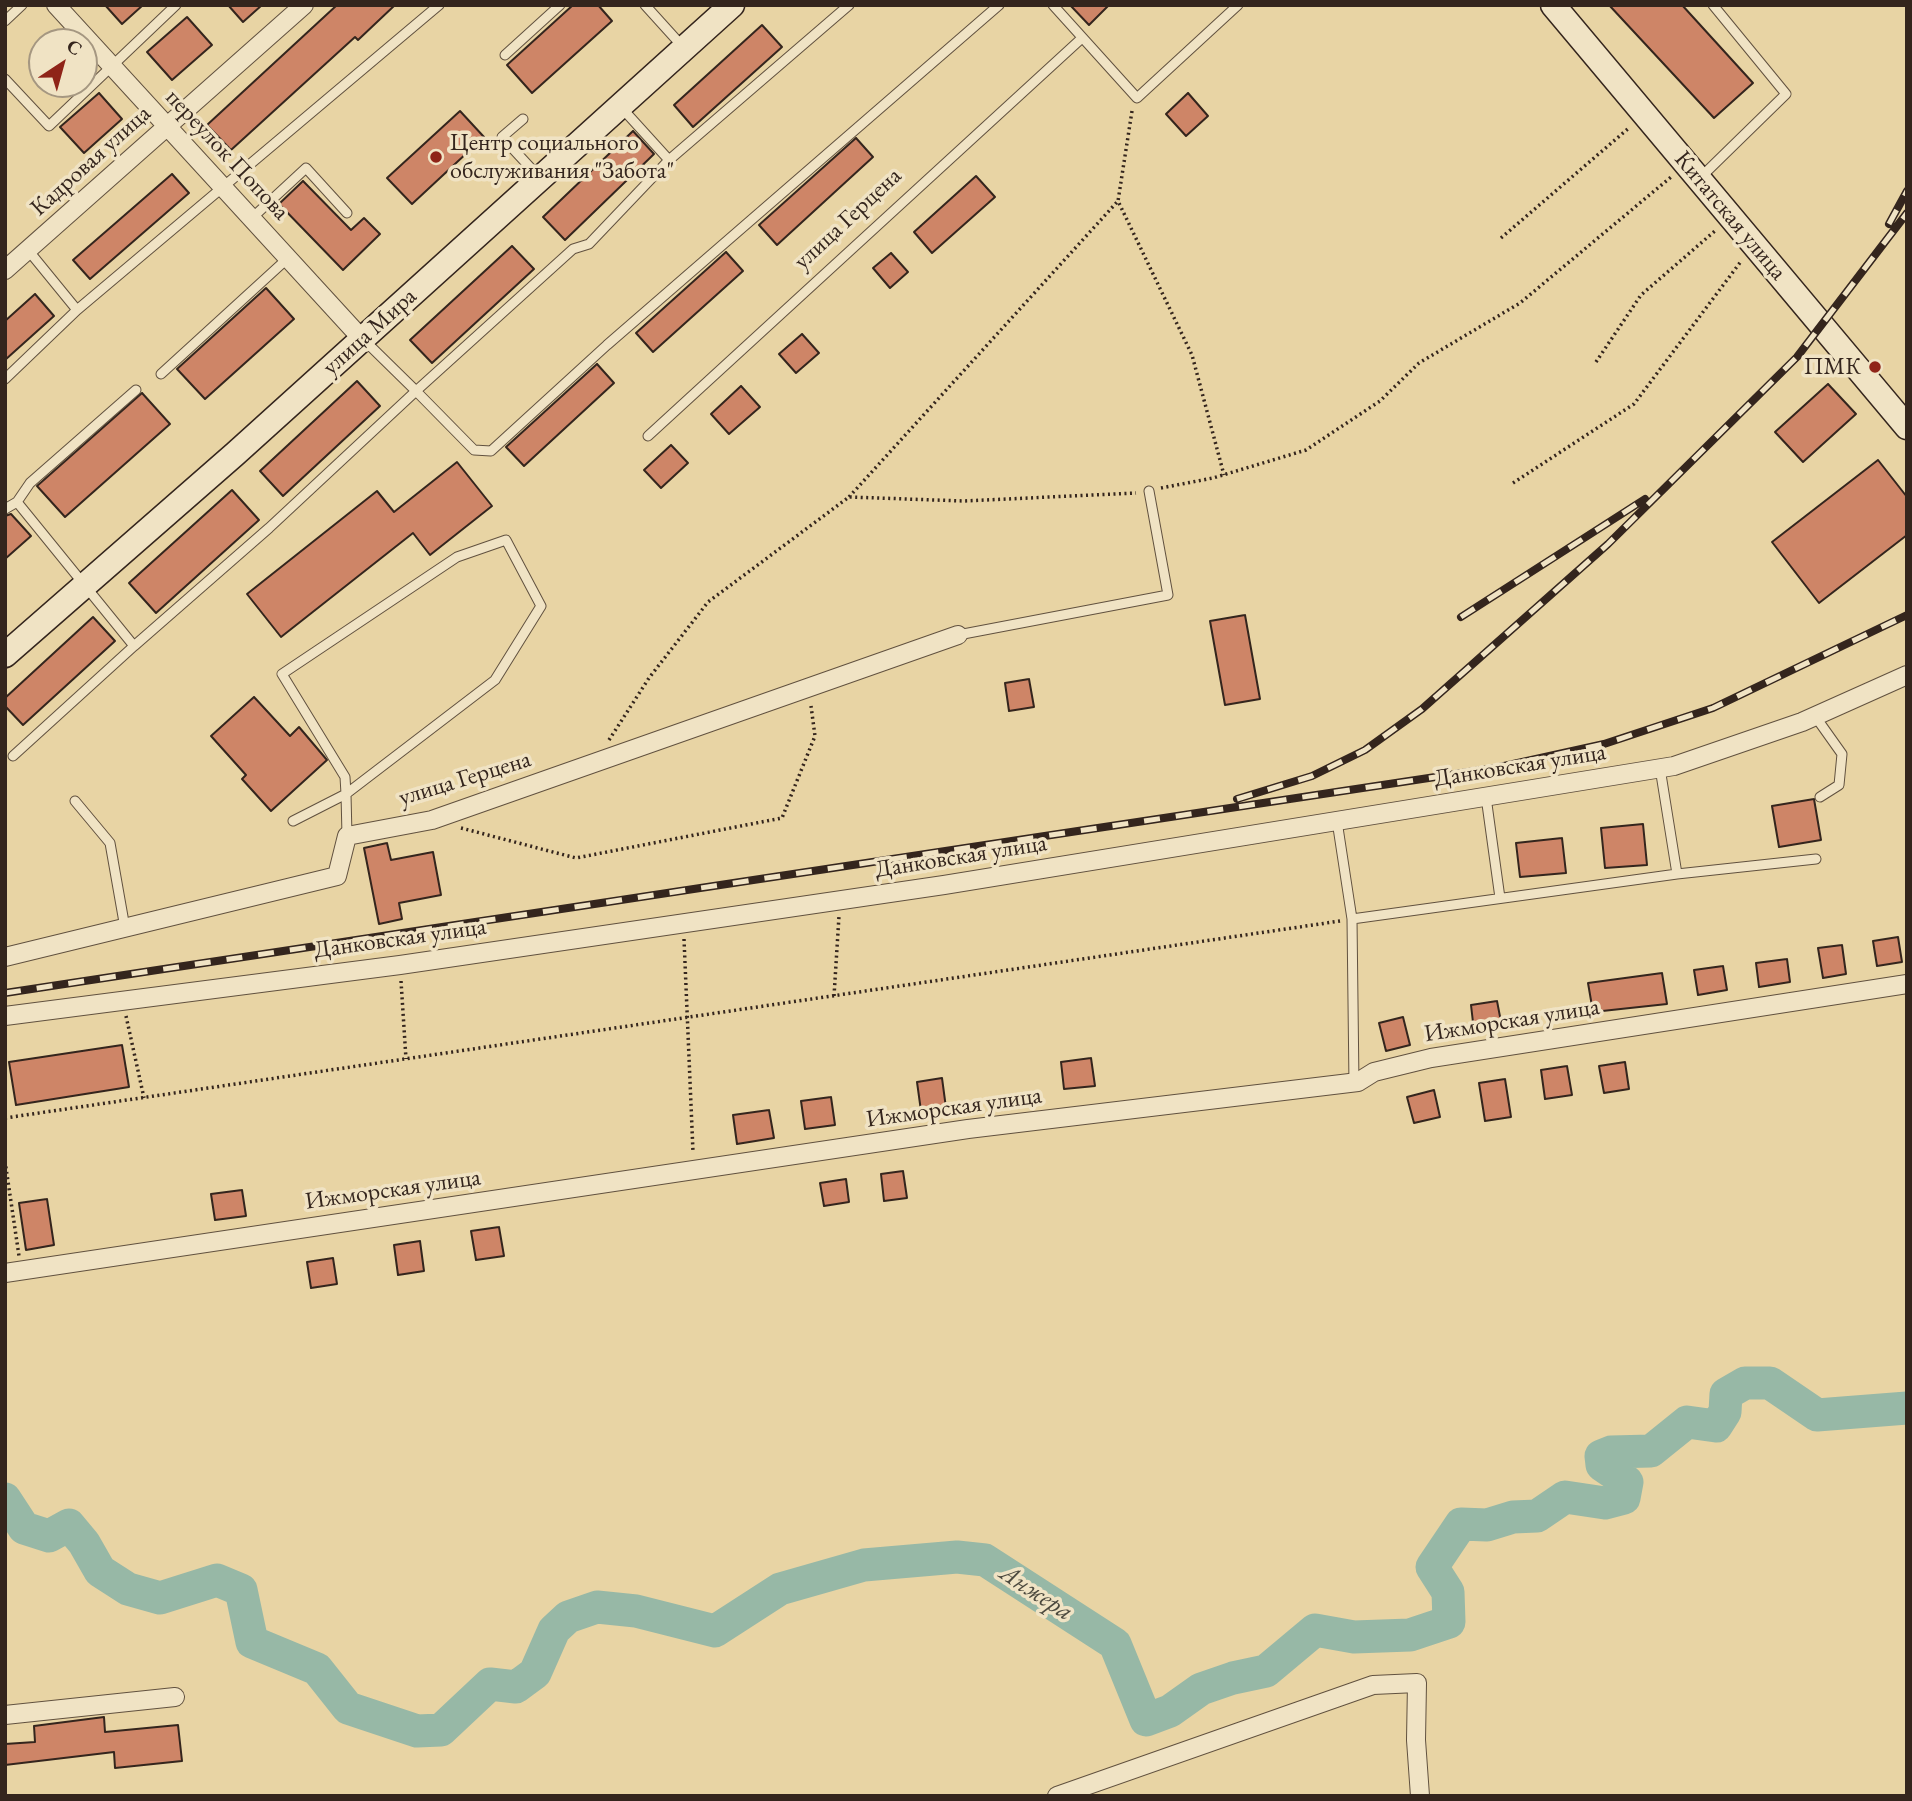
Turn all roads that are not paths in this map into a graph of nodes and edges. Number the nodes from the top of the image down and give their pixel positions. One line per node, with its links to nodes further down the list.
1 (22, 5): 15 (lane)
2 (56, 5): 19 (street, переулок Попова)
3 (304, 5): 23 (street, Кадровая улица)
4 (439, 5): 27 (lane)
5 (560, 5): 18 (lane)
6 (645, 5): 17 (lane)
7 (732, 5): 17 (main road, улица Мира)
8 (849, 5): 24 (lane)
9 (999, 5): 38 (lane)
10 (1053, 5): 16 (lane)
11 (1238, 5): 16 (lane)
12 (1553, 5): 25 (main road, Китатская улица)
13 (1713, 5): 25 (lane)
14 (175, 6): 19 (lane)
15 (5, 21)
16 (1082, 38): 40 (lane, улица Герцена)
17 (684, 48): 21 (main road, улица Мира)
18 (505, 55)
19 (112, 67): 20 (lane); 23 (street, переулок Попова)
20 (5, 79)
21 (620, 106): 24 (lane); 26 (main road, улица Мира)
22 (523, 118): 26 (lane)
23 (167, 127): 27 (street, переулок Попова); 30 (street, Кадровая улица)
24 (669, 160): 38 (lane)
25 (1693, 172): 39 (main road, Китатская улица)
26 (540, 178): 34 (main road, улица Мира)
27 (223, 188): 29 (street, переулок Попова); 33 (lane)
28 (347, 213): 29 (lane)
29 (252, 219): 31 (street, переулок Попова)
30 (28, 250): 32 (street, Кадровая улица); 33 (lane)
31 (288, 258): 34 (street, переулок Попова); 35 (lane)
32 (5, 270)
33 (78, 310): 36 (lane)
34 (362, 339): 38 (lane); 44 (main road, улица Мира)
35 (161, 374)
36 (5, 379)
37 (136, 390): 42 (lane)
38 (416, 391): 46 (lane)
39 (1907, 427)
40 (648, 436)
41 (1149, 491): 45 (lane)
42 (17, 502): 43 (lane); 44 (lane)
43 (5, 509)
44 (83, 586): 46 (lane); 47 (main road, улица Мира)
45 (958, 635): 58 (street, улица Герцена)
46 (134, 646): 50 (lane)
47 (5, 655)
48 (1907, 675): 49 (street, Данковская улица)
49 (1815, 716): 51 (street, Данковская улица); 54 (lane)
50 (13, 756)
51 (1660, 768): 53 (street, Данковская улица); 60 (lane)
52 (346, 794): 52 (lane); 56 (lane); 58 (lane)
53 (1486, 797): 57 (street, Данковская улица); 61 (lane)
54 (1820, 797)
55 (75, 801): 63 (lane)
56 (293, 821)
57 (1337, 821): 62 (lane); 66 (street, Данковская улица)
58 (347, 836): 63 (street)
59 (1816, 859): 60 (lane)
60 (1677, 874): 61 (lane)
61 (1500, 898): 62 (lane)
62 (1352, 919): 67 (lane)
63 (125, 928): 64 (street)
64 (5, 957)
65 (1907, 984): 67 (street, Ижморская улица)
66 (5, 1016)
67 (1354, 1085): 68 (street, Ижморская улица)
68 (13, 1272)
69 (175, 1697): 70 (street)
70 (5, 1715)
71 (1065, 1795): 72 (street)
72 (1420, 1796)

